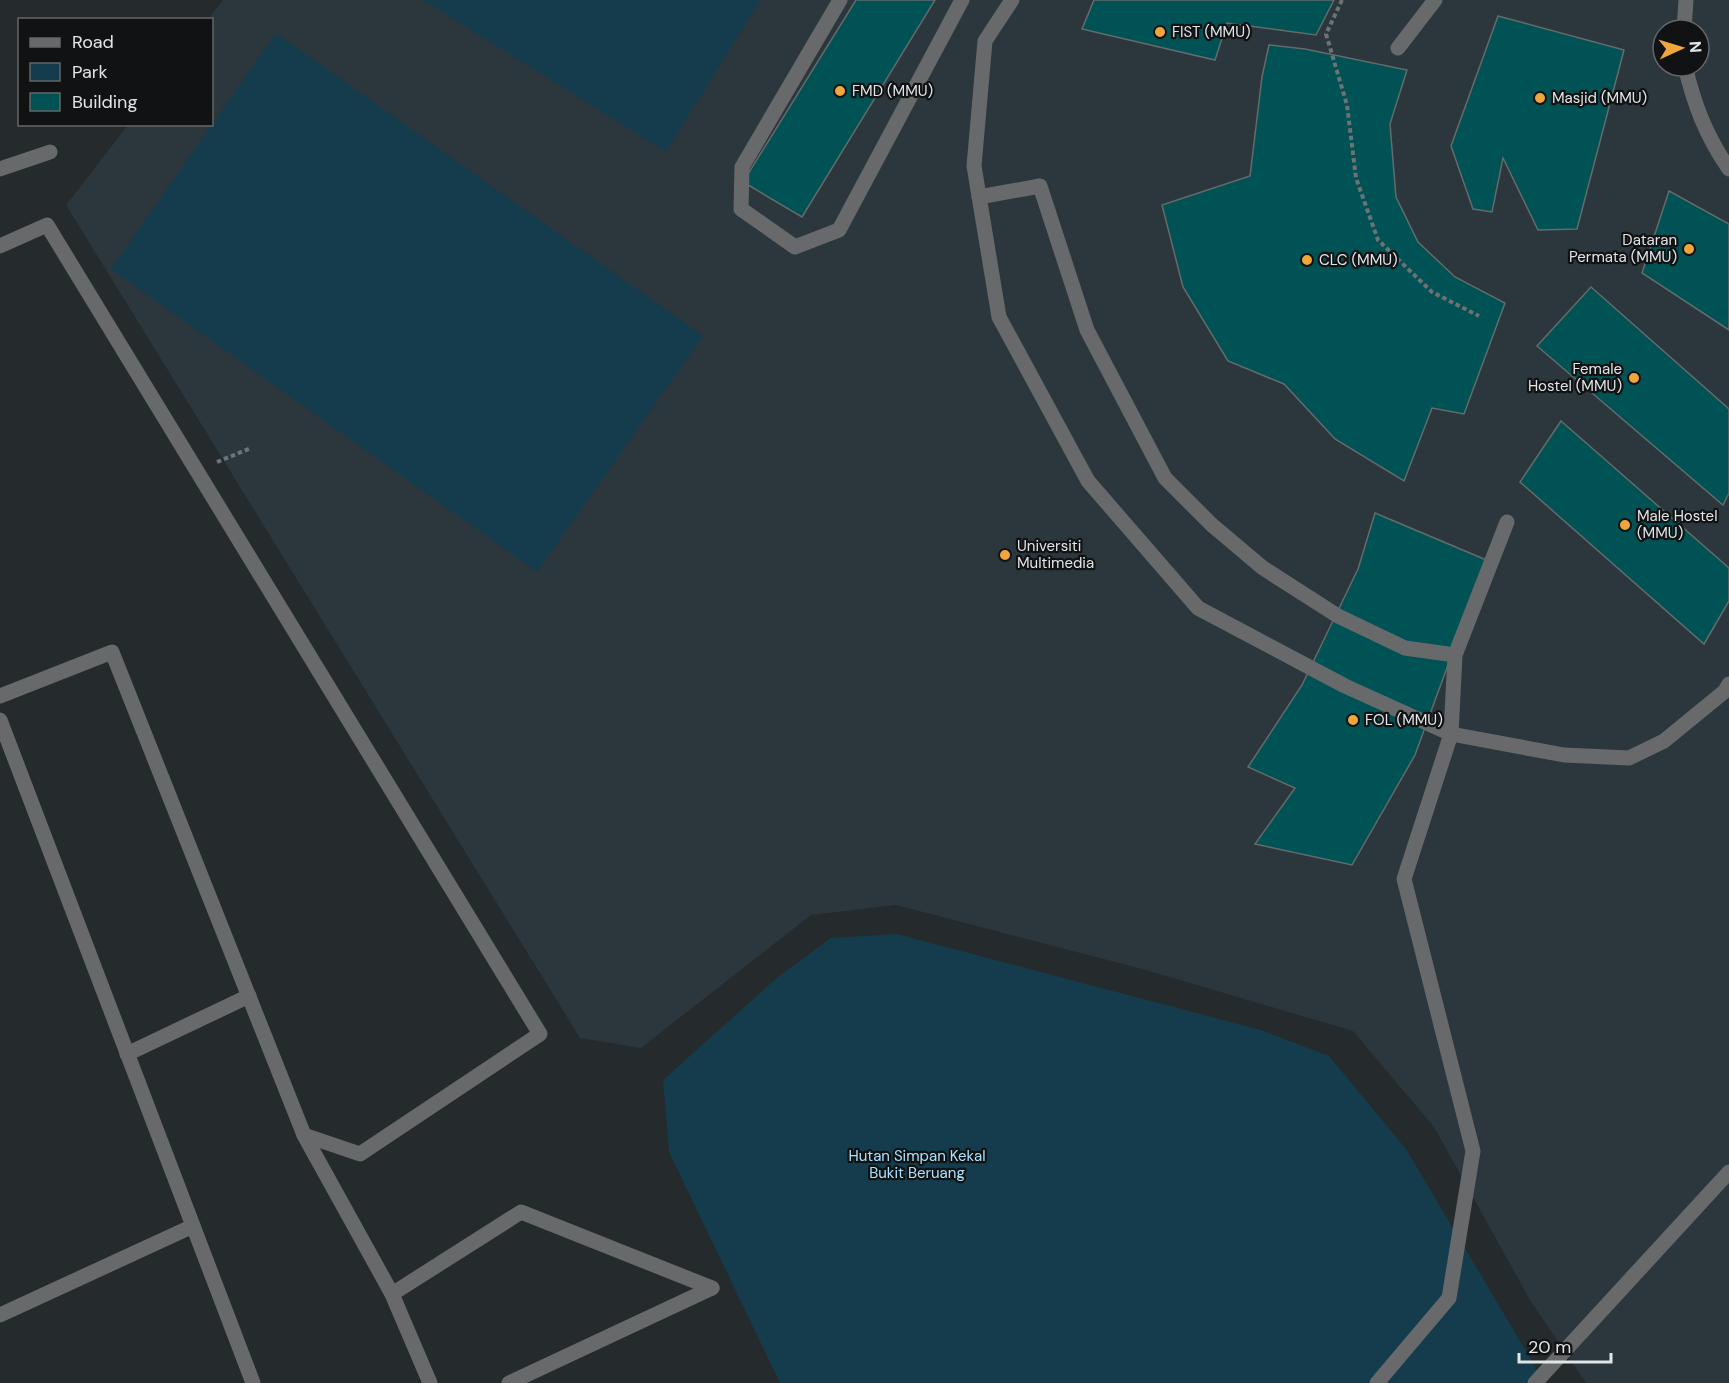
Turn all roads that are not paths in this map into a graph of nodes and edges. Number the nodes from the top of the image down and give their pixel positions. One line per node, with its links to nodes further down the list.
1 (840, 0): 2 (street)
2 (962, 0)
3 (1012, 0): 12 (street)
4 (1435, 0): 7 (street)
5 (1686, 0): 6 (street)
6 (1685, 18)
7 (1398, 48)
8 (1688, 78): 11 (street)
9 (50, 152): 10 (street)
10 (0, 169)
11 (1729, 169)
12 (979, 197): 15 (street); 19 (street)
13 (0, 246): 22 (street)
14 (1507, 522): 15 (street)
15 (1455, 655): 19 (street)
16 (1729, 684): 19 (street)
17 (0, 696): 20 (street)
18 (0, 720): 21 (street)
19 (1451, 734): 30 (street)
20 (249, 996): 21 (street); 22 (street)
21 (127, 1054): 24 (street)
22 (304, 1135): 25 (street)
23 (1729, 1172): 31 (street)
24 (193, 1226): 26 (street); 27 (street)
25 (392, 1294): 28 (street); 29 (street)
26 (0, 1315)
27 (248, 1381)
28 (429, 1383)
29 (509, 1383)
30 (1377, 1383)
31 (1535, 1383)

